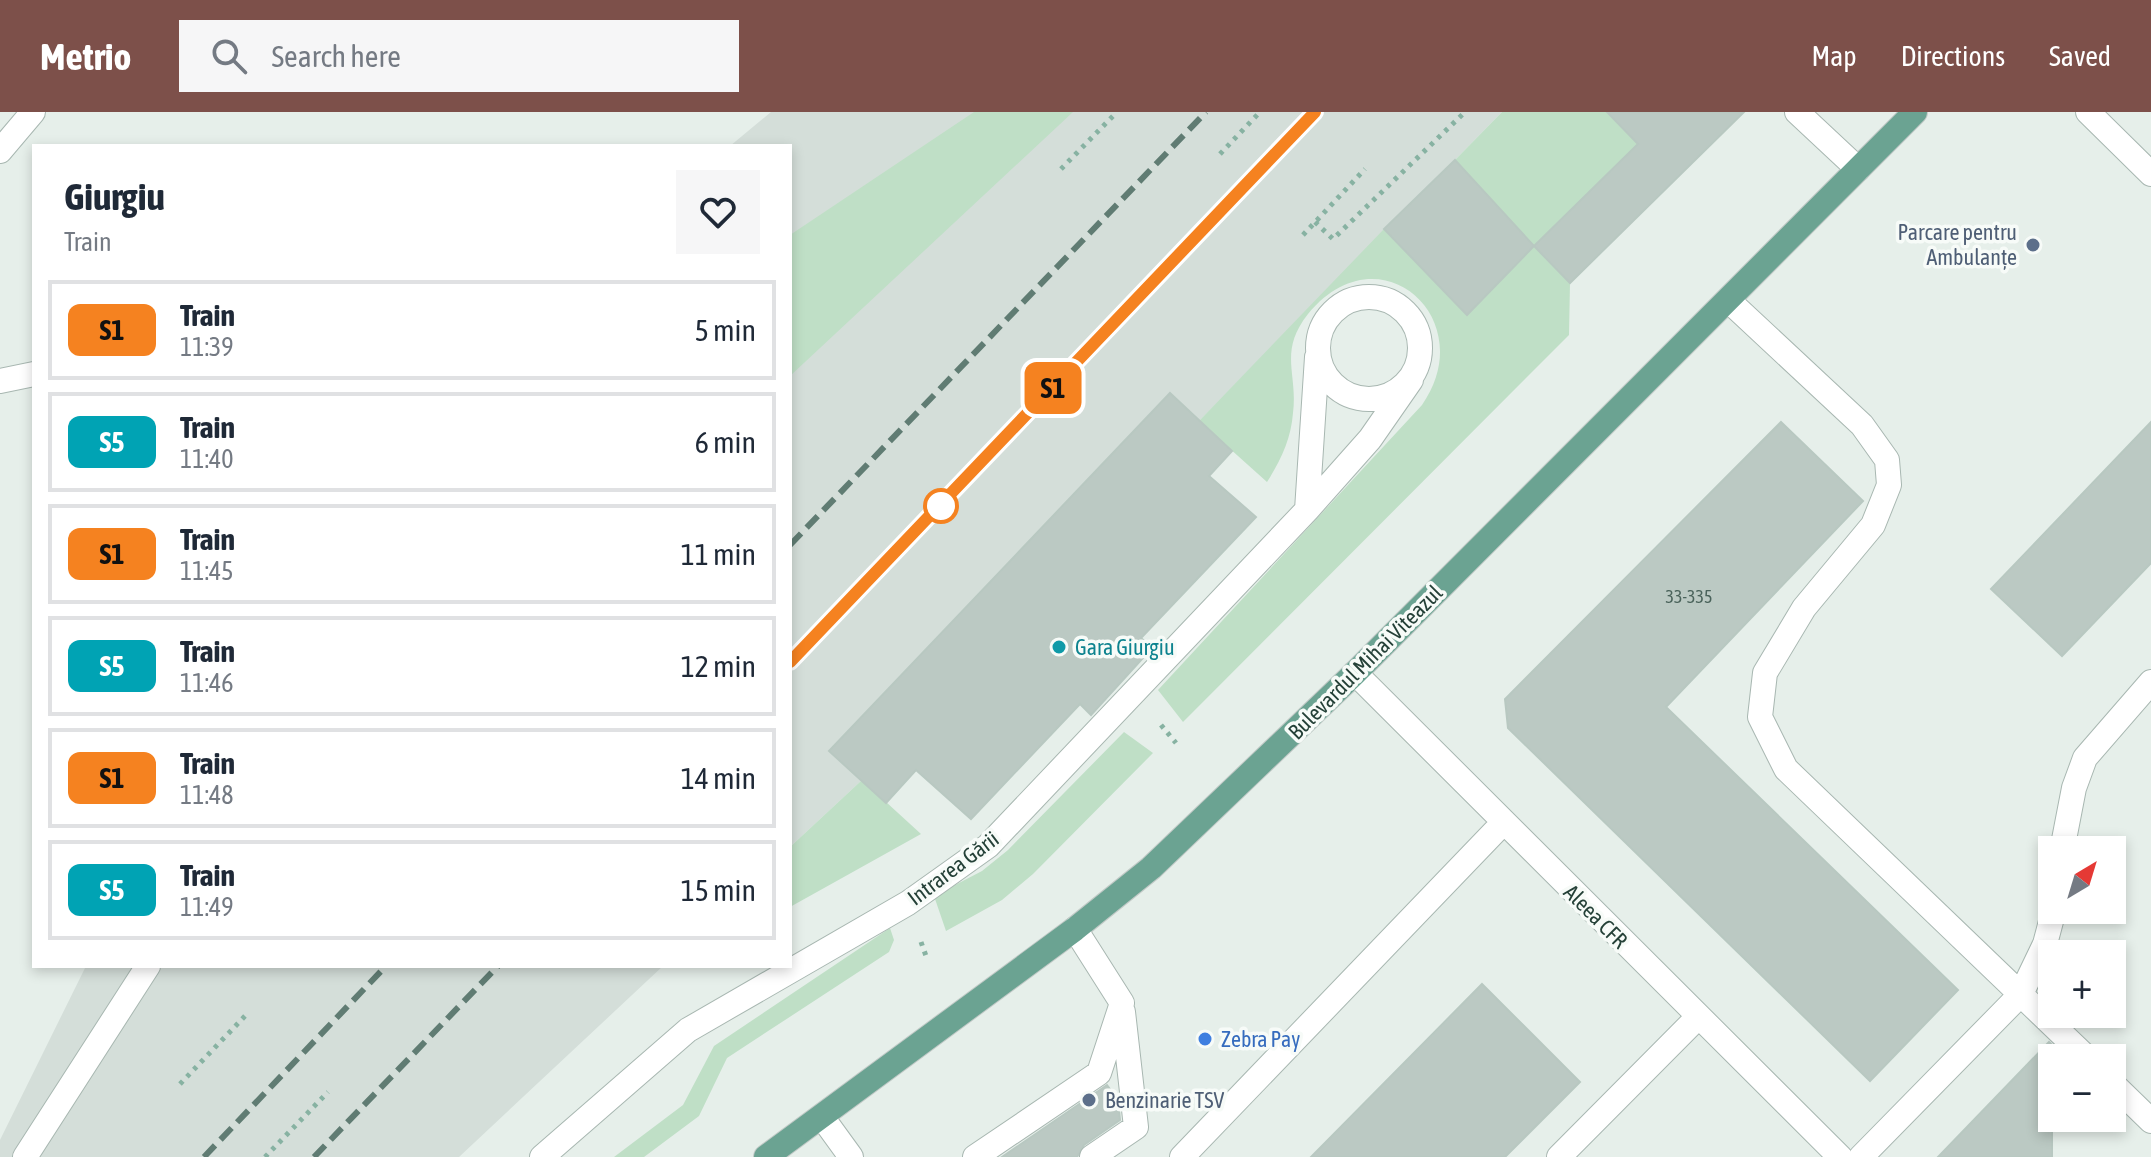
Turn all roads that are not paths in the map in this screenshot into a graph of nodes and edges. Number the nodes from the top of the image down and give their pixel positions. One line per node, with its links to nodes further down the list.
1 (33, 112): 5 (street)
2 (1797, 112): 6 (street)
3 (1915, 112): 6 (main road, Bulevardul Mihai Viteazul)
4 (2088, 112): 7 (street)
5 (0, 151)
6 (1858, 169): 8 (main road, Bulevardul Mihai Viteazul)
7 (2151, 174)
8 (1728, 300): 14 (main road, Bulevardul Mihai Viteazul); 21 (street)
9 (1317, 351): 11 (street); 11 (street); 13 (street)
10 (32, 374): 12 (street)
11 (1411, 380): 13 (street, Intrarea Gării)
12 (0, 381)
13 (1307, 510): 29 (street, Intrarea Gării)
14 (1355, 673): 16 (street, Aleea CFR); 19 (main road, Bulevardul Mihai Viteazul)
15 (2151, 682): 17 (street)
16 (1503, 823): 23 (street, Aleea CFR); 34 (street)
17 (2065, 836)
18 (2050, 924): 21 (street)
19 (1075, 929): 22 (street); 26 (main road, Bulevardul Mihai Viteazul)
20 (147, 968): 28 (street)
21 (2021, 994): 24 (street); 37 (street)
22 (1122, 1003): 32 (street); 33 (street)
23 (1698, 1017): 35 (street); 36 (street, Aleea CFR)
24 (2073, 1044)
25 (2126, 1097): 27 (street)
26 (822, 1117): 30 (main road, Bulevardul Mihai Viteazul); 31 (street)
27 (2151, 1121)
28 (25, 1157)
29 (542, 1157)
30 (766, 1157)
31 (851, 1157)
32 (975, 1157)
33 (1092, 1157)
34 (1182, 1157)
35 (1559, 1157)
36 (1840, 1157)
37 (1861, 1157)

